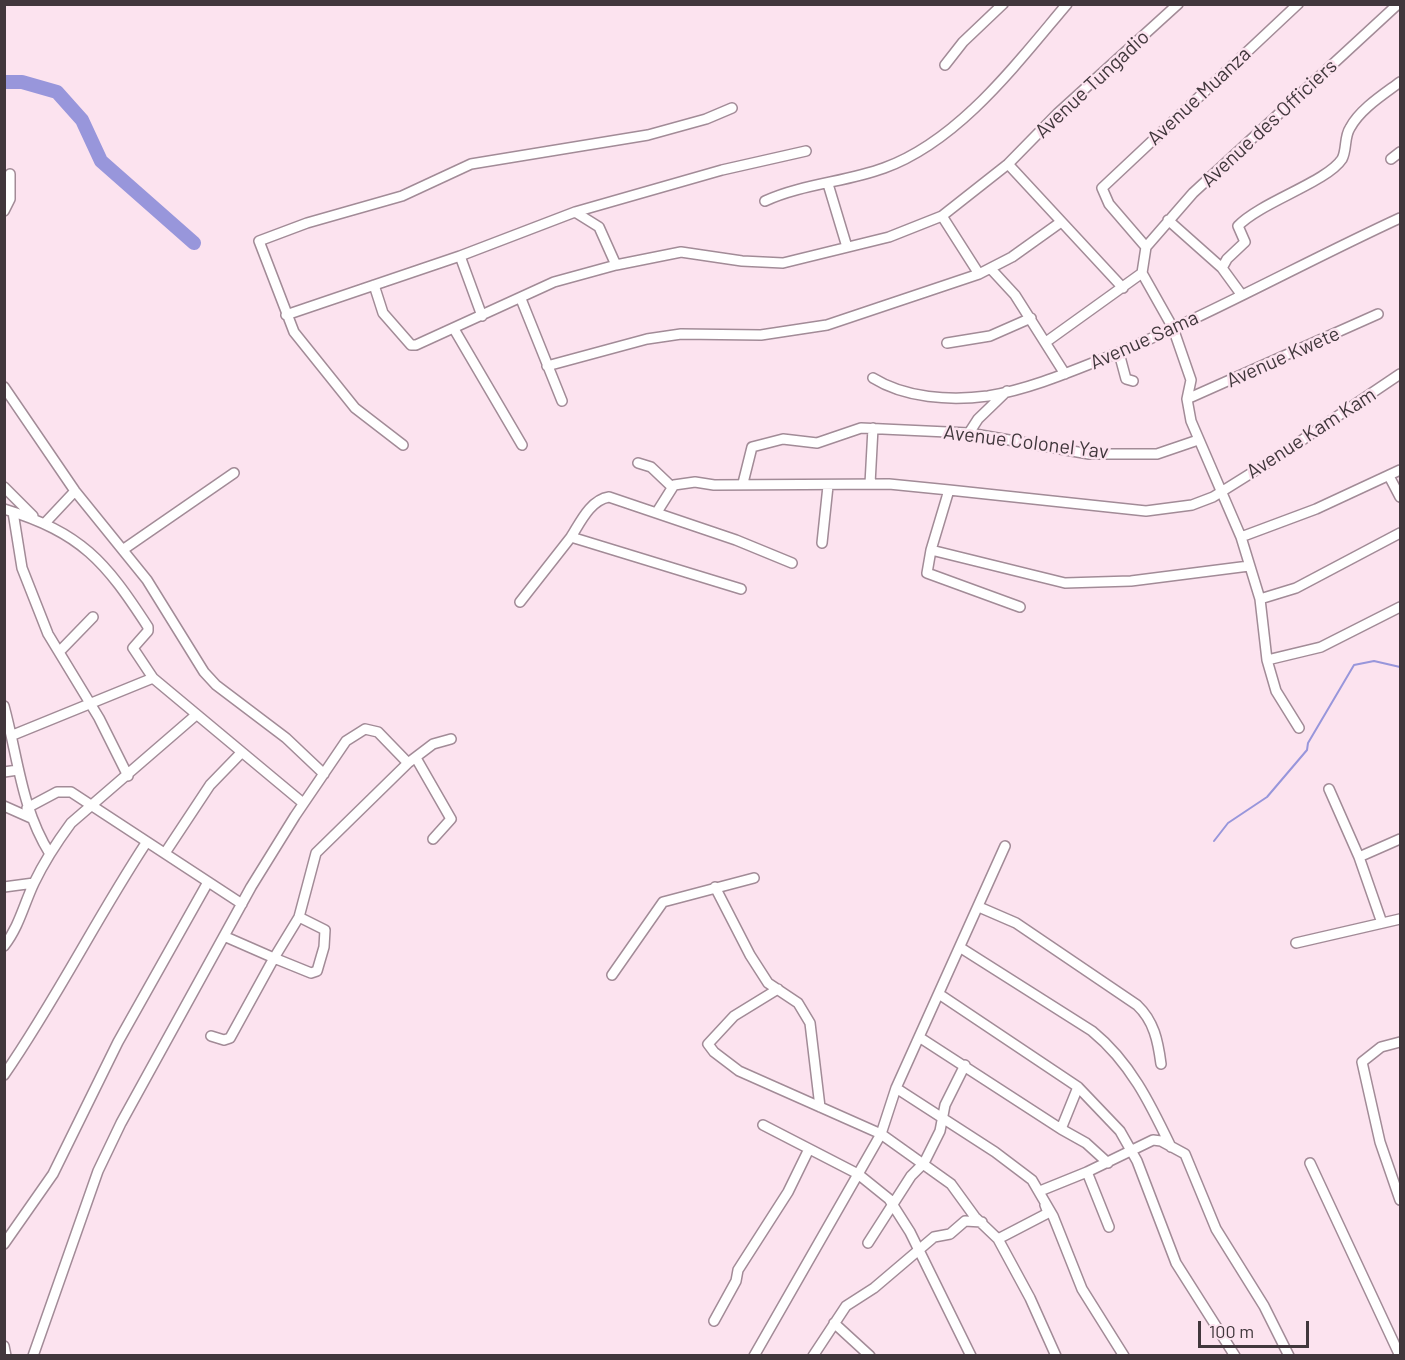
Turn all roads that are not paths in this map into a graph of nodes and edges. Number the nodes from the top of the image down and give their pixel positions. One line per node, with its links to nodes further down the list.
1 (1003, 4): 6 (street)
2 (1067, 4): 14 (street)
3 (1178, 4): 12 (street, Avenue Tungadio)
4 (1298, 4): 22 (street, Avenue Muanza)
5 (1398, 4): 20 (street, Avenue des Officiers)
6 (945, 65)
7 (1401, 82): 26 (street)
8 (732, 108): 35 (street)
9 (806, 151): 17 (street)
10 (1401, 152): 11 (street)
11 (1391, 159)
12 (1008, 164): 18 (street, Avenue Tungadio); 21 (street)
13 (10, 174): 16 (street)
14 (828, 184): 15 (street); 23 (street)
15 (765, 201)
16 (4, 211)
17 (575, 212): 24 (street); 25 (street)
18 (942, 216): 23 (street, Avenue Tungadio); 29 (street)
19 (1401, 218): 32 (street, Avenue Sama)
20 (1168, 220): 22 (street, Avenue des Officiers); 26 (street)
21 (1061, 222): 27 (street); 31 (street)
22 (1146, 246): 28 (street)
23 (847, 247): 25 (street, Avenue Tungadio)
24 (460, 256): 30 (street); 36 (street)
25 (616, 265): 33 (street, Avenue Tungadio)
26 (1222, 268): 32 (street)
27 (991, 269): 29 (street); 37 (street)
28 (1142, 273): 31 (street); 38 (street)
29 (979, 274): 43 (street)
30 (374, 285): 35 (street); 39 (street, Avenue Tungadio)
31 (1123, 288): 40 (street)
32 (1241, 294): 38 (street, Avenue Sama)
33 (521, 299): 36 (street, Avenue Tungadio); 43 (street)
34 (1378, 314): 50 (street, Avenue Kwete)
35 (286, 315): 55 (street)
36 (482, 316): 39 (street, Avenue Tungadio)
37 (1031, 318): 40 (street); 41 (street)
38 (1173, 328): 42 (street, Avenue Sama); 50 (street)
39 (454, 329): 56 (street)
40 (1046, 342): 44 (street)
41 (947, 344)
42 (1119, 353): 44 (street, Avenue Sama); 47 (street)
43 (547, 366): 51 (street)
44 (1065, 374): 49 (street, Avenue Sama)
45 (1401, 374): 68 (street, Avenue Kam Kam)
46 (873, 378): 49 (street, Avenue Sama)
47 (1133, 381)
48 (4, 387): 67 (street)
49 (1007, 391): 53 (street)
50 (1187, 399): 54 (street)
51 (562, 401)
52 (873, 428): 53 (street, Avenue Colonel Yav); 61 (street, Avenue Colonel Yav); 62 (street)
53 (969, 433): 54 (street, Avenue Colonel Yav)
54 (1198, 440): 68 (street)
55 (403, 445)
56 (522, 445)
57 (638, 462): 65 (street)
58 (1401, 470): 60 (street)
59 (234, 473): 78 (street)
60 (1389, 476): 69 (street); 76 (street)
61 (743, 483): 63 (street, Avenue Kam Kam); 65 (street, Avenue Kam Kam)
62 (870, 484): 63 (street, Avenue Kam Kam); 66 (street, Avenue Kam Kam)
63 (828, 486): 77 (street)
64 (4, 487): 72 (street)
65 (672, 487): 71 (street)
66 (949, 490): 68 (street, Avenue Kam Kam); 79 (street)
67 (75, 491): 73 (street); 78 (street)
68 (1220, 491): 76 (street)
69 (1401, 497)
70 (9, 511): 72 (street); 88 (street)
71 (657, 512): 75 (street); 80 (street)
72 (35, 518): 73 (street)
73 (45, 523): 90 (street)
74 (1401, 533): 83 (street)
75 (571, 537): 82 (street); 84 (street)
76 (1241, 537): 81 (street)
77 (822, 543)
78 (124, 549): 101 (street)
79 (931, 549): 81 (street); 85 (street)
80 (792, 563)
81 (1249, 566): 83 (street)
82 (741, 589)
83 (1260, 599): 89 (street)
84 (520, 602)
85 (1020, 607)
86 (1401, 607): 89 (street)
87 (93, 617): 88 (street)
88 (59, 652): 91 (street)
89 (1267, 660): 94 (street)
90 (153, 678): 91 (street); 93 (street)
91 (90, 703): 95 (street); 102 (street)
92 (4, 706): 95 (street)
93 (196, 715): 97 (street); 102 (street)
94 (1299, 728)
95 (12, 735): 99 (street)
96 (451, 739): 98 (street)
97 (241, 753): 104 (street); 113 (street)
98 (412, 761): 101 (street); 109 (street); 123 (street)
99 (18, 770): 100 (street); 107 (street)
100 (4, 772)
101 (324, 774): 104 (street)
102 (128, 776): 105 (street)
103 (1329, 789): 115 (street)
104 (303, 803): 121 (street)
105 (92, 805): 107 (street); 111 (street); 114 (street)
106 (4, 806): 108 (street)
107 (27, 808): 108 (street)
108 (31, 818): 114 (street)
109 (433, 839)
110 (1401, 839): 115 (street)
111 (146, 843): 113 (street); 139 (street)
112 (1005, 846): 122 (street)
113 (165, 853): 117 (street)
114 (50, 854): 118 (street)
115 (1359, 858): 125 (street)
116 (754, 878): 120 (street)
117 (208, 882): 121 (street); 162 (street)
118 (34, 883): 119 (street); 128 (street)
119 (4, 887)
120 (715, 887): 131 (street); 132 (street)
121 (242, 904): 126 (street)
122 (979, 907): 129 (street); 137 (street)
123 (299, 917): 130 (street); 130 (street)
124 (1401, 919): 125 (street)
125 (1382, 923): 127 (street)
126 (226, 937): 130 (street); 168 (street)
127 (1296, 943)
128 (4, 946)
129 (961, 948): 133 (street); 147 (street)
130 (274, 958): 134 (street)
131 (612, 975)
132 (778, 989): 142 (street); 142 (street)
133 (939, 994): 135 (street); 140 (street)
134 (211, 1036)
135 (919, 1037): 138 (street); 141 (street)
136 (1401, 1041): 156 (street)
137 (1161, 1064)
138 (965, 1065): 143 (street); 145 (street)
139 (4, 1075)
140 (1078, 1087): 145 (street); 149 (street)
141 (896, 1088): 143 (street); 146 (street)
142 (820, 1107): 146 (street)
143 (942, 1117): 150 (street); 155 (street)
144 (763, 1125): 148 (street)
145 (1061, 1129): 151 (street)
146 (881, 1134): 150 (street); 154 (street)
147 (1171, 1147): 149 (street); 176 (street)
148 (809, 1149): 154 (street); 164 (street)
149 (1132, 1150): 151 (street); 175 (street)
150 (924, 1163): 157 (street); 158 (street)
151 (1108, 1163): 153 (street)
152 (1310, 1163): 177 (street)
153 (1088, 1172): 155 (street); 159 (street)
154 (858, 1174): 157 (street); 169 (street)
155 (1040, 1191): 160 (street); 174 (street)
156 (1401, 1200)
157 (893, 1203): 161 (street); 163 (street)
158 (982, 1222): 160 (street); 163 (street)
159 (1109, 1227)
160 (998, 1239): 173 (street)
161 (868, 1243)
162 (4, 1244)
163 (918, 1249): 165 (street); 172 (street)
164 (714, 1321)
165 (834, 1323): 170 (street); 171 (street)
166 (4, 1346): 167 (street)
167 (6, 1356)
168 (33, 1356)
169 (754, 1356)
170 (813, 1356)
171 (870, 1356)
172 (971, 1356)
173 (1056, 1356)
174 (1124, 1356)
175 (1234, 1356)
176 (1288, 1356)
177 (1400, 1356)

